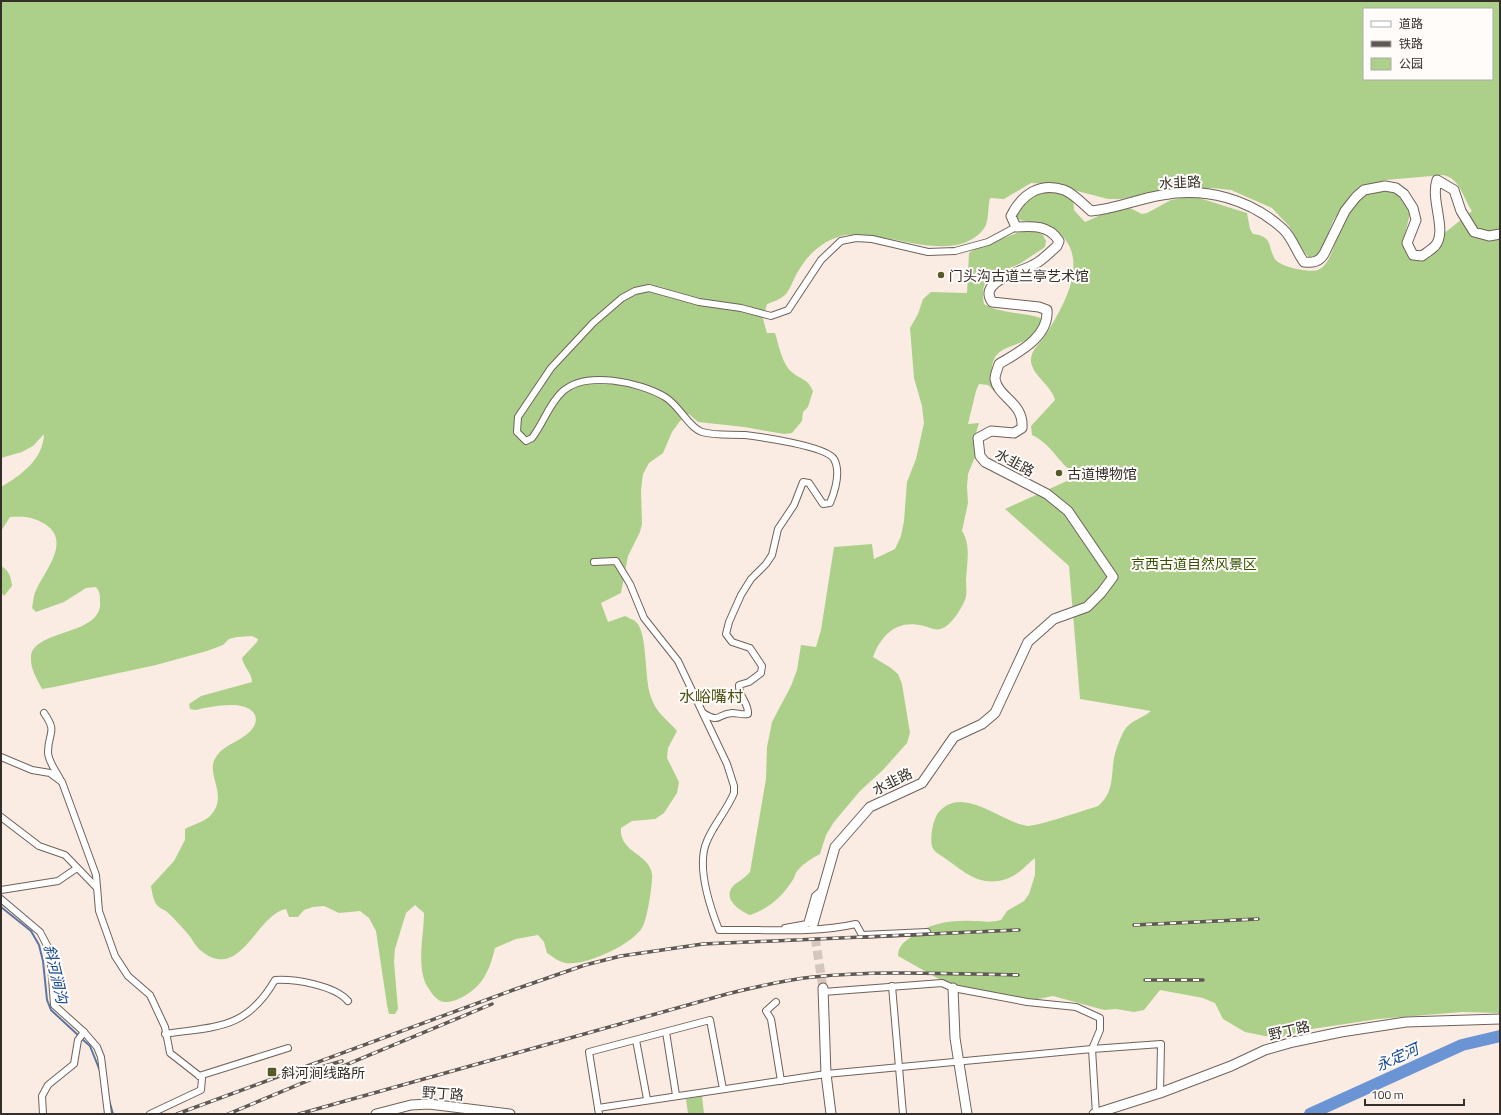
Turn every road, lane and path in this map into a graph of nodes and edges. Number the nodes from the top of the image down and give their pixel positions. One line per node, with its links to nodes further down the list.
1 (1016, 227): 2 (street, 水韭路); 5 (street); 12 (street, 水韭路)
2 (1500, 234)
3 (594, 562): 5 (street)
4 (44, 712): 7 (street)
5 (703, 713): 15 (street)
6 (1, 757): 7 (street)
7 (62, 782): 10 (street)
8 (1, 817): 9 (street)
9 (77, 868): 10 (street); 11 (street)
10 (97, 888): 24 (street)
11 (1, 890)
12 (823, 890): 14 (street, 水韭路); 15 (street)
13 (1, 899): 25 (street)
14 (813, 924)
15 (776, 931): 16 (street)
16 (927, 932)
17 (892, 986): 18 (street); 19 (street); 30 (street)
18 (953, 988): 28 (street); 29 (street)
19 (823, 990): 31 (street)
20 (348, 1001): 24 (street)
21 (776, 1002): 33 (street)
22 (1500, 1018): 35 (street, 野丁路)
23 (666, 1032): 26 (street); 34 (street); 36 (street)
24 (165, 1034): 32 (street)
25 (81, 1035): 39 (street); 40 (street)
26 (636, 1040): 37 (street); 38 (street)
27 (288, 1048): 32 (street)
28 (1092, 1050): 29 (street); 35 (street); 47 (street)
29 (958, 1063): 30 (street); 46 (street)
30 (898, 1069): 31 (street); 45 (street)
31 (826, 1074): 33 (street); 44 (street)
32 (199, 1076): 41 (street)
33 (781, 1081): 34 (street)
34 (723, 1089): 36 (street)
35 (1160, 1093): 47 (street, 野丁路)
36 (676, 1095): 37 (street)
37 (647, 1099): 38 (street)
38 (599, 1111)
39 (43, 1114)
40 (108, 1114)
41 (150, 1114)
42 (376, 1114): 43 (street, 野丁路)
43 (510, 1114)
44 (831, 1114)
45 (903, 1114)
46 (967, 1114)
47 (1095, 1114)

